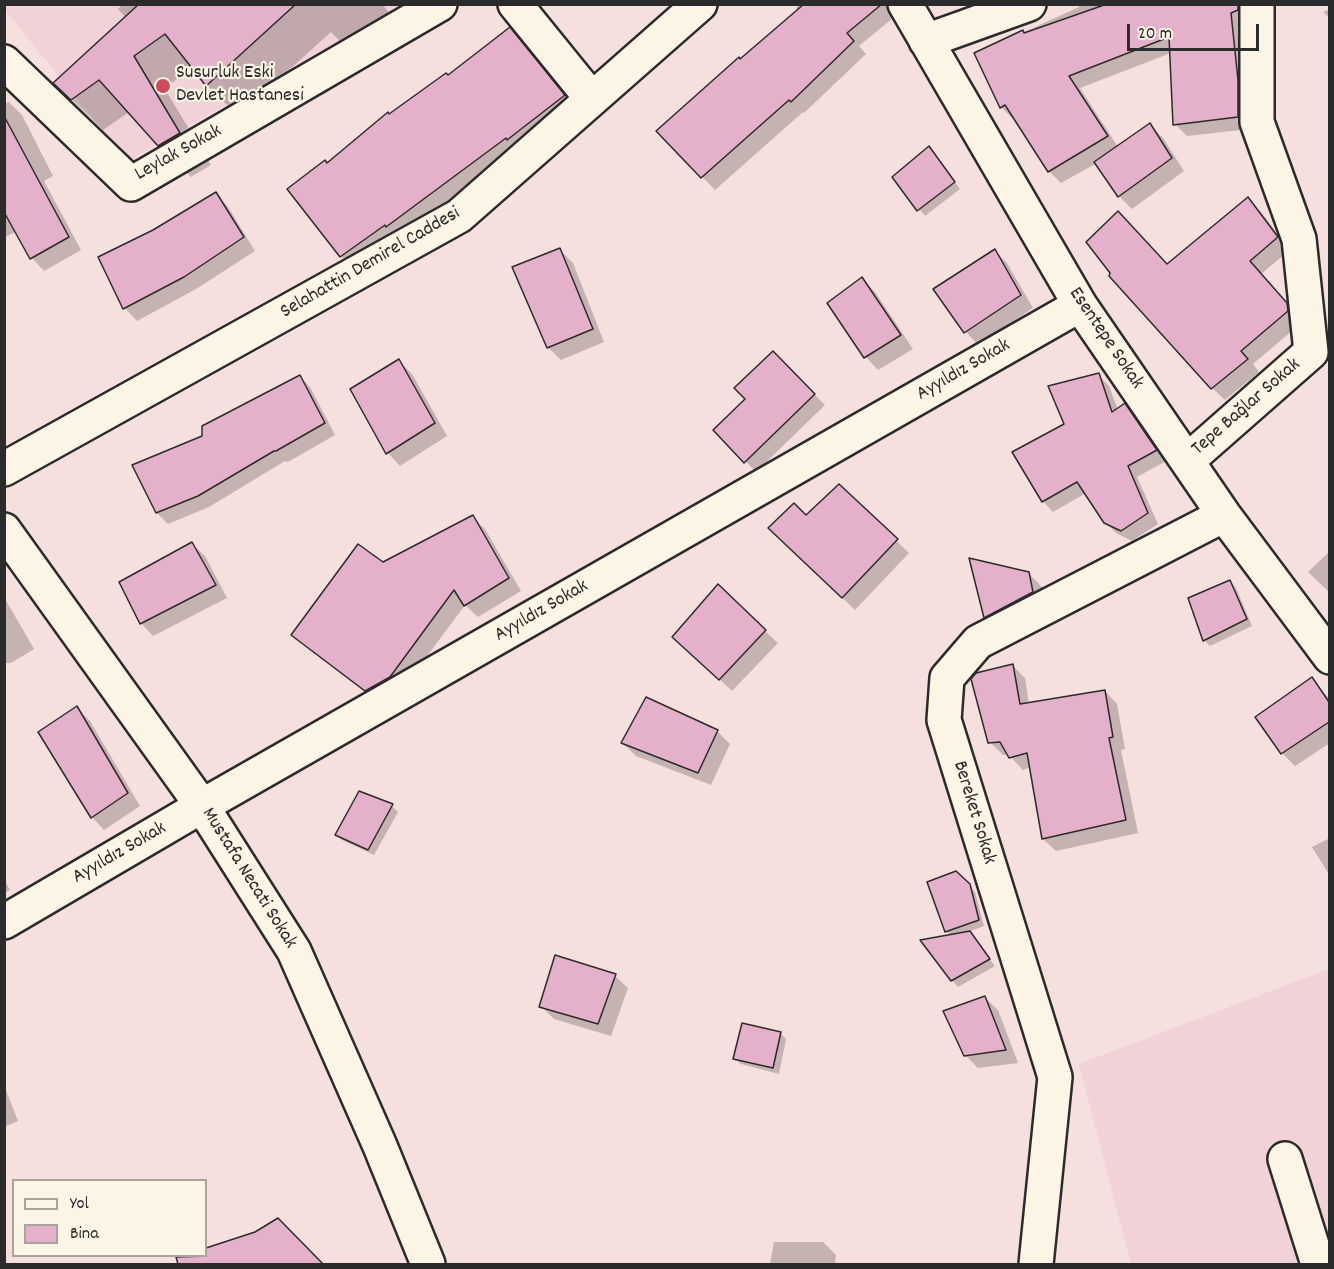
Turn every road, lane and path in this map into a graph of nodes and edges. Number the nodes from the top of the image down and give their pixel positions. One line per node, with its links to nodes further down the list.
1 (440, 4): 8 (street, Leylak Sokak)
2 (515, 4): 9 (street)
3 (700, 4): 9 (street, Selahattin Demirel Caddesi)
4 (905, 4): 7 (street, Esentepe Sokak)
5 (1029, 4): 7 (street)
6 (1257, 4): 11 (street, Tepe Bağlar Sokak)
7 (926, 41): 10 (street, Esentepe Sokak)
8 (4, 62)
9 (592, 99): 12 (street, Selahattin Demirel Caddesi)
10 (1080, 304): 11 (street, Esentepe Sokak); 16 (street, Ayyıldız Sokak)
11 (1187, 461): 13 (street, Esentepe Sokak)
12 (4, 469)
13 (1224, 515): 15 (street, Esentepe Sokak); 20 (street, Bereket Sokak)
14 (4, 530): 16 (street, Mustafa Necati Sokak)
15 (1329, 657)
16 (202, 806): 17 (street, Ayyıldız Sokak); 19 (street, Mustafa Necati Sokak)
17 (4, 922)
18 (1285, 1159): 21 (street)
19 (428, 1264)
20 (1036, 1264)
21 (1318, 1264)

